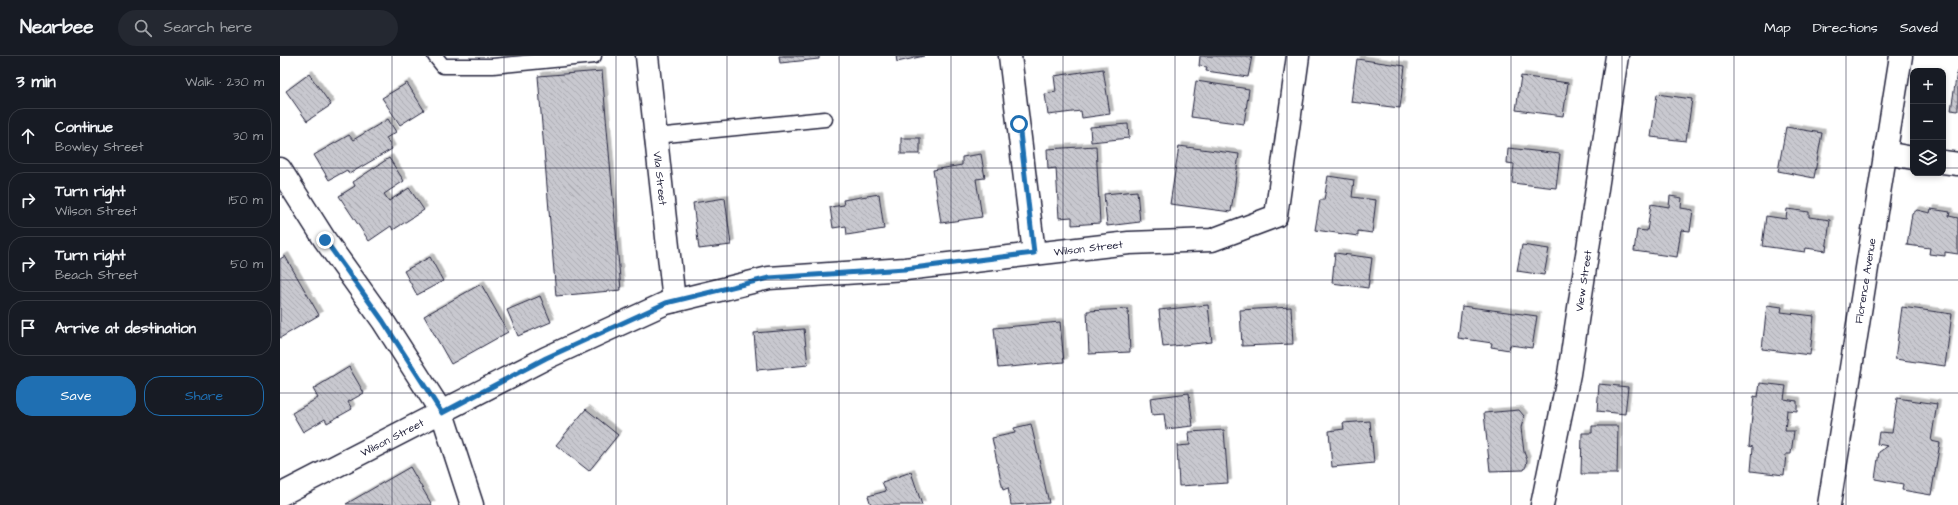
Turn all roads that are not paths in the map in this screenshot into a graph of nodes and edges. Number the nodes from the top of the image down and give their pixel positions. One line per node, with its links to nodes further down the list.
1 (435, 56): 2 (lane)
2 (594, 56)
3 (647, 56): 9 (street, Vila Street)
4 (1010, 56): 15 (street)
5 (1298, 56): 15 (street, Wilson Street)
6 (1617, 56): 20 (street, View Street)
7 (1901, 56): 10 (street, Florence Avenue)
8 (825, 119): 9 (lane)
9 (656, 136): 16 (street, Vila Street)
10 (1885, 154): 11 (street); 21 (street, Florence Avenue)
11 (1910, 158)
12 (1946, 162): 13 (street)
13 (1958, 164)
14 (281, 173): 17 (street)
15 (1034, 253): 16 (street, Wilson Street)
16 (674, 301): 17 (street, Wilson Street)
17 (442, 413): 18 (street, Wilson Street); 19 (street)
18 (280, 495)
19 (472, 505)
20 (1542, 505)
21 (1830, 505)

